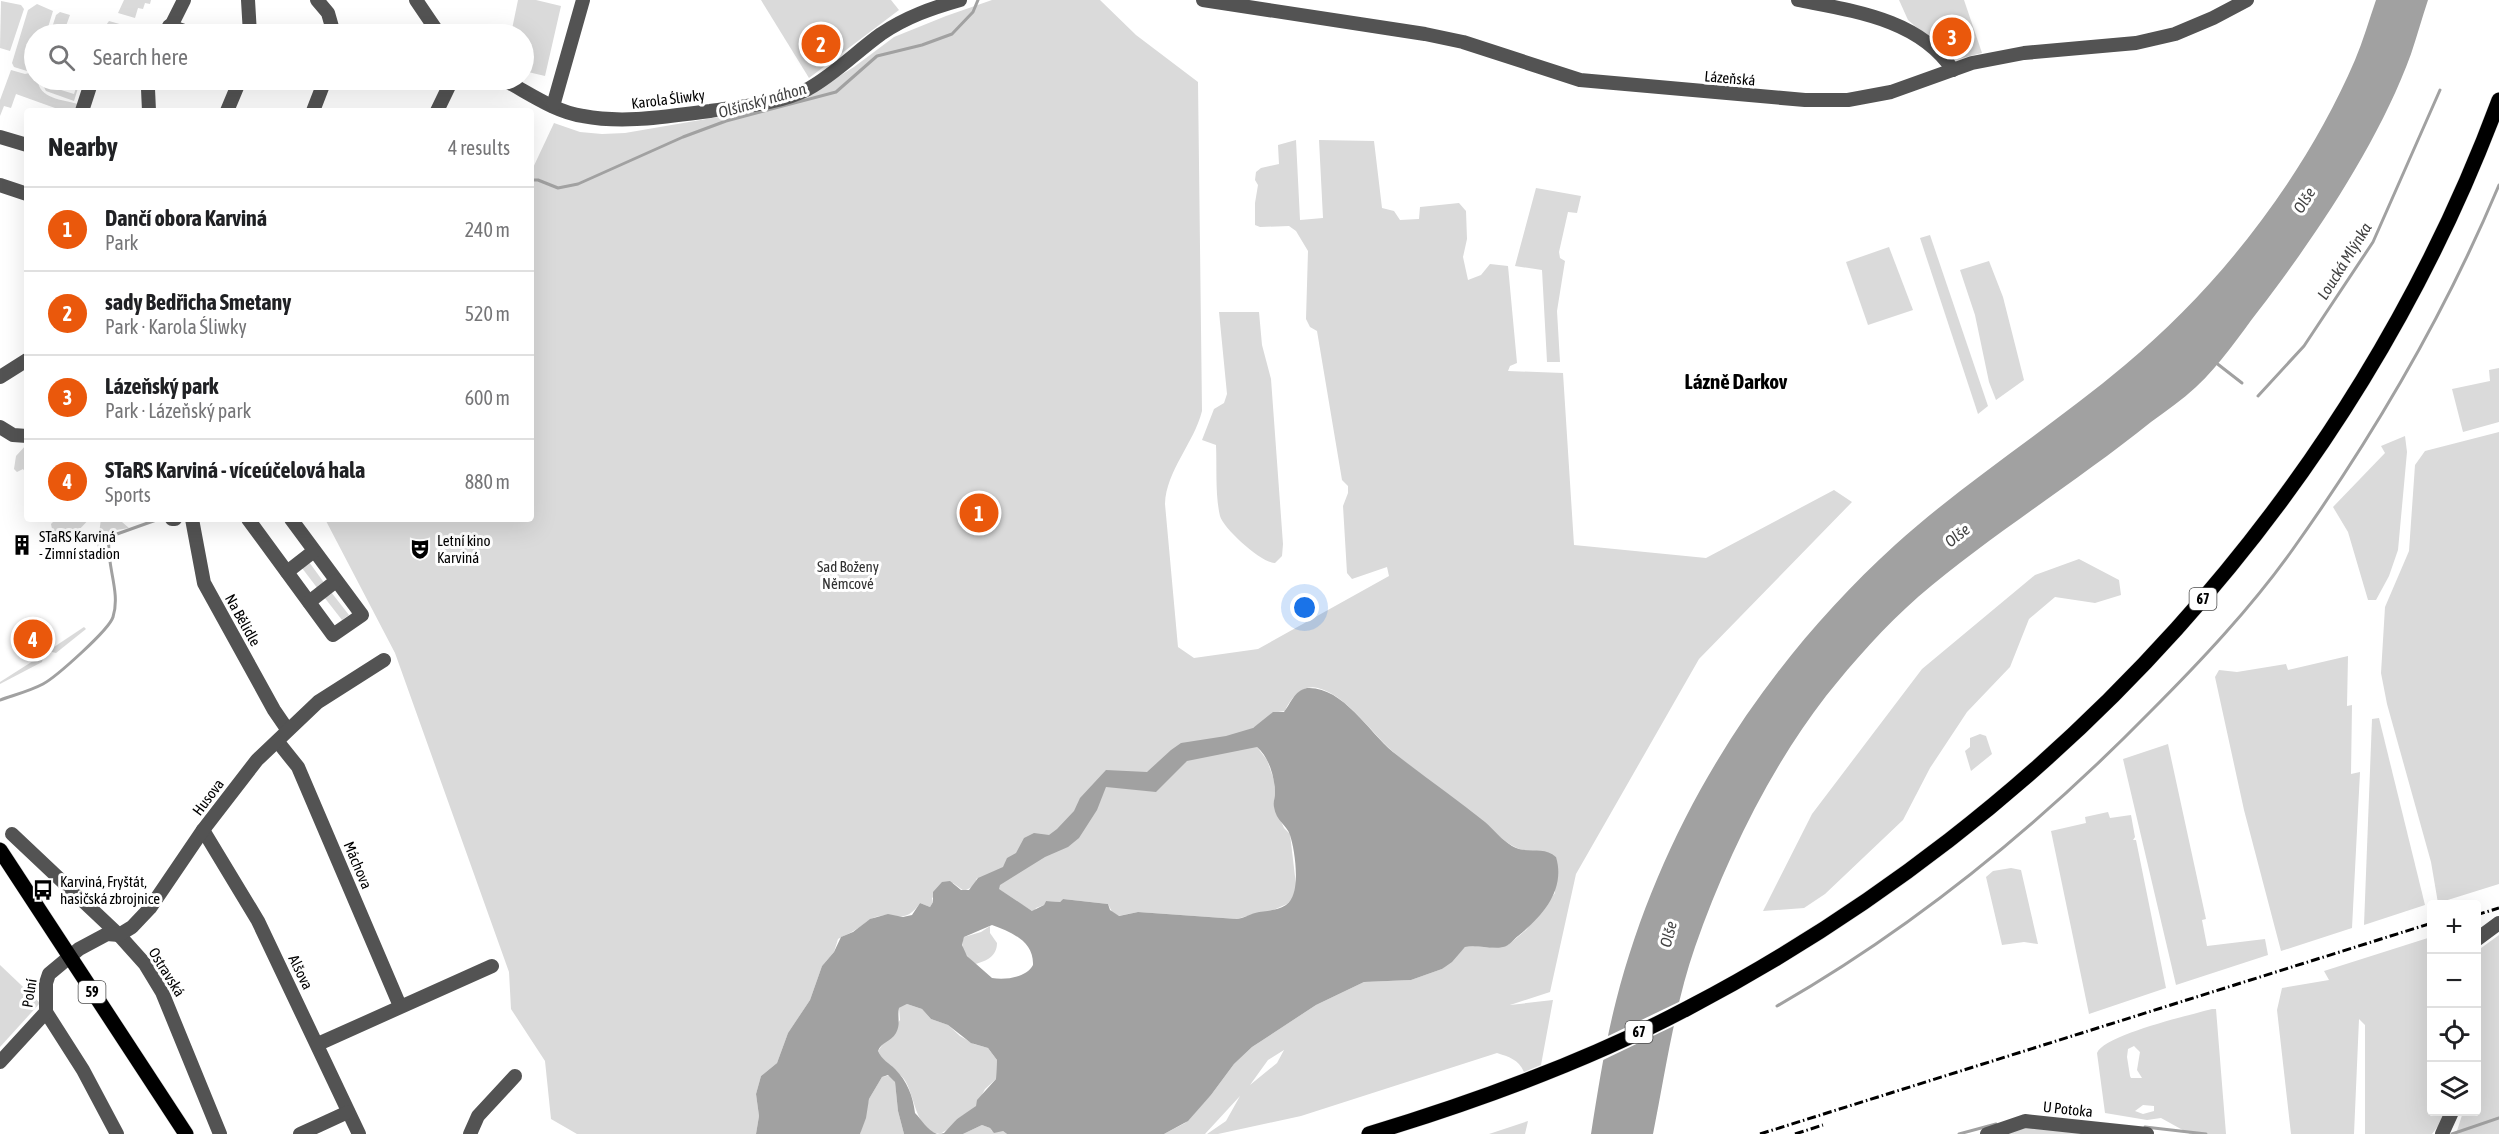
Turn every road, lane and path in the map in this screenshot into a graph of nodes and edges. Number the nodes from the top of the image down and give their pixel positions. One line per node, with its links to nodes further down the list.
1 (184, 0): 10 (street)
2 (248, 0): 11 (street)
3 (317, 0): 12 (street)
4 (416, 0): 13 (street)
5 (583, 0): 22 (street)
6 (960, 0): 22 (street, Karola Śliwky)
7 (1203, 0): 14 (street, Lázeňská)
8 (1798, 0): 14 (street)
9 (2247, 0): 14 (street, Lázeňská)
10 (171, 24)
11 (249, 24)
12 (331, 24)
13 (432, 24)
14 (1953, 70)
15 (89, 90): 23 (street)
16 (148, 90): 24 (street)
17 (236, 90): 25 (street)
18 (321, 90): 26 (street)
19 (447, 90): 27 (street)
20 (523, 90): 22 (street, Karola Śliwky)
21 (2499, 100): 67 (main road, 67)
22 (553, 106)
23 (83, 108)
24 (149, 108)
25 (228, 108)
26 (314, 108)
27 (438, 108)
28 (0, 137): 29 (street)
29 (24, 144)
30 (0, 185): 31 (street)
31 (24, 193)
32 (24, 362): 33 (street)
33 (0, 378)
34 (0, 427): 35 (street)
35 (24, 436)
36 (193, 522): 44 (street, Na Bělidle)
37 (250, 522): 40 (street)
38 (293, 522): 39 (street)
39 (314, 550): 40 (street); 41 (street)
40 (287, 572): 42 (street)
41 (336, 581): 42 (street); 42 (street)
42 (309, 602)
43 (384, 660): 44 (street, Husova)
44 (288, 729): 45 (street, Husova)
45 (278, 742): 46 (street, Husova); 54 (street, Máchova)
46 (203, 830): 50 (street, Husova); 56 (street, Alšova)
47 (12, 834): 50 (street, Ostravská)
48 (0, 850): 52 (main road, 59)
49 (2499, 923): 51 (street)
50 (119, 935): 52 (street, Husova); 63 (street, Ostravská)
51 (2481, 936)
52 (69, 957): 55 (street, Polní); 62 (main road, 59)
53 (492, 966): 54 (street)
54 (400, 1006): 56 (street)
55 (46, 1012): 57 (street, Polní); 61 (street)
56 (318, 1044): 59 (street, Alšova)
57 (0, 1062)
58 (514, 1076): 66 (street)
59 (348, 1112): 64 (street); 65 (street, Alšova)
60 (2450, 1116): 70 (street)
61 (117, 1134)
62 (186, 1134)
63 (220, 1134)
64 (300, 1134)
65 (359, 1134)
66 (470, 1134)
67 (1369, 1134)
68 (1987, 1134): 69 (street, U Potoka)
69 (2147, 1134)
70 (2442, 1134)

